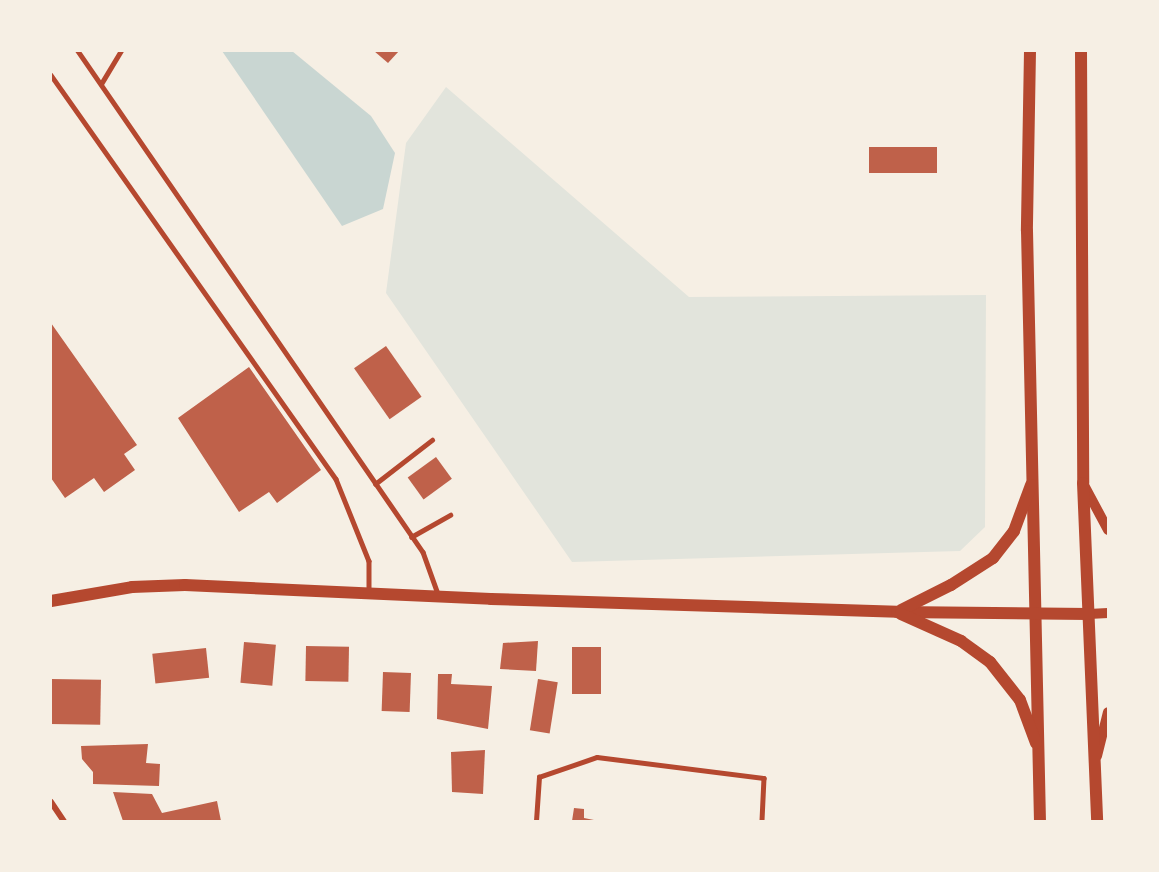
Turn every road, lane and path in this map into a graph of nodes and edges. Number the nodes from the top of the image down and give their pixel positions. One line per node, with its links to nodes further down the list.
1 (78, 51): 6 (lane)
2 (121, 51): 6 (lane)
3 (1030, 51): 8 (main road)
4 (1081, 51): 9 (main road)
5 (51, 75): 14 (lane)
6 (101, 84): 10 (lane)
7 (432, 441): 10 (lane)
8 (1033, 478): 17 (main road); 18 (main road)
9 (1083, 483): 12 (street); 20 (main road)
10 (375, 484): 13 (lane)
11 (450, 515): 13 (lane)
12 (1108, 530)
13 (411, 537): 15 (lane)
14 (369, 593): 15 (main road); 16 (main road)
15 (439, 596): 17 (main road)
16 (51, 601)
17 (897, 612): 18 (main road); 22 (main road)
18 (1037, 612): 20 (main road); 22 (main road)
19 (1108, 613): 20 (street)
20 (1089, 614): 23 (main road)
21 (1108, 712): 23 (street)
22 (1039, 752): 28 (main road)
23 (1096, 759): 29 (main road)
24 (51, 802): 25 (street)
25 (64, 821)
26 (536, 821): 27 (lane)
27 (762, 821)
28 (1040, 821)
29 (1097, 821)

